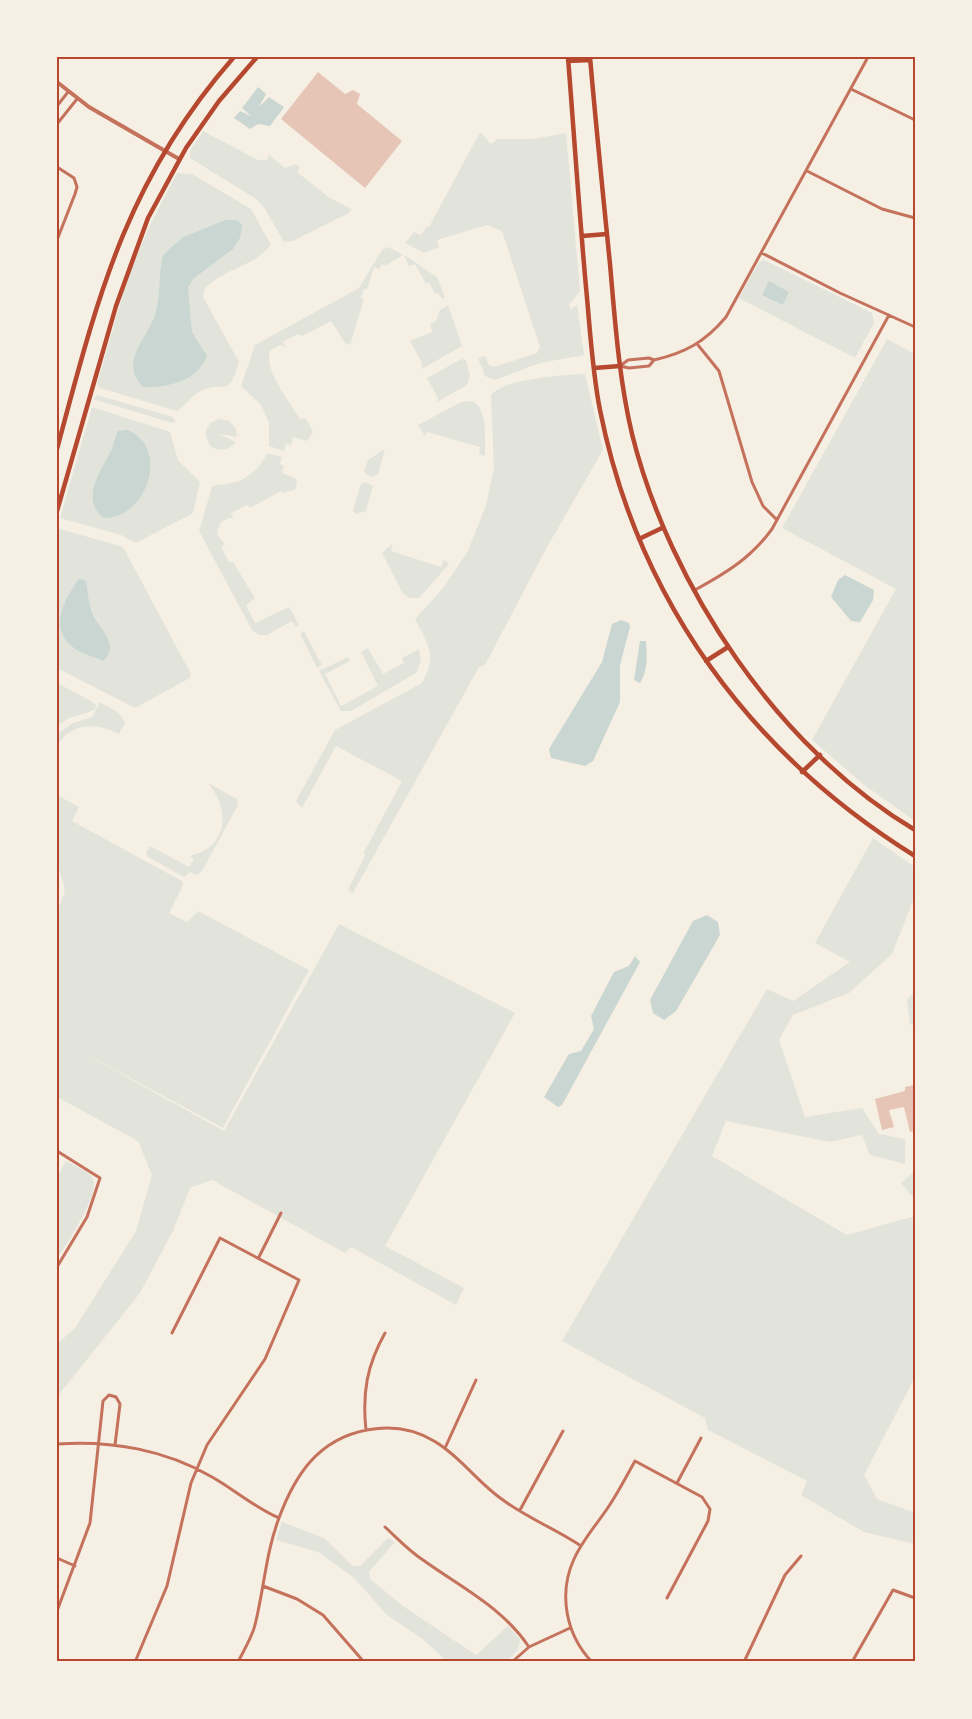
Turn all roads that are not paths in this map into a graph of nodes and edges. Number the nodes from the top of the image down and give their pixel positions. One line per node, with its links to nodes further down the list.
1 (234, 57): 13 (main road)
2 (257, 57): 14 (main road)
3 (868, 57): 7 (street)
4 (568, 59): 5 (main road); 19 (main road)
5 (590, 59): 18 (main road)
6 (57, 82): 8 (street)
7 (850, 89): 11 (street); 16 (street)
8 (68, 92): 9 (street); 10 (street)
9 (77, 99): 12 (street); 13 (street)
10 (57, 105)
11 (915, 120)
12 (57, 124)
13 (164, 151): 14 (street); 28 (main road)
14 (178, 159): 29 (main road)
15 (57, 167): 20 (street)
16 (807, 171): 17 (street); 21 (street)
17 (915, 218)
18 (607, 234): 19 (main road); 26 (main road)
19 (582, 236): 27 (main road)
20 (57, 240)
21 (762, 253): 22 (street); 24 (street)
22 (888, 315): 23 (street); 30 (street)
23 (915, 327)
24 (698, 345): 25 (street); 30 (street)
25 (654, 360): 26 (street); 26 (street)
26 (620, 366): 27 (main road); 31 (main road)
27 (594, 368): 32 (main road)
28 (57, 449)
29 (57, 511)
30 (777, 520): 33 (street)
31 (662, 528): 32 (main road); 33 (main road)
32 (639, 539): 35 (main road)
33 (694, 591): 34 (main road)
34 (728, 647): 35 (main road); 36 (main road)
35 (706, 661): 37 (main road)
36 (820, 755): 37 (main road); 38 (main road)
37 (802, 772): 39 (main road)
38 (915, 830)
39 (915, 856)
40 (57, 1151): 43 (street)
41 (281, 1213): 42 (street)
42 (259, 1257): 44 (street); 54 (street)
43 (57, 1267)
44 (172, 1333)
45 (385, 1333): 47 (street)
46 (476, 1380): 53 (street)
47 (366, 1430): 53 (street); 57 (street)
48 (563, 1431): 56 (street)
49 (701, 1438): 55 (street)
50 (99, 1443): 51 (street); 52 (street); 52 (street); 62 (street)
51 (57, 1444)
52 (115, 1445): 54 (street)
53 (445, 1448): 56 (street)
54 (197, 1469): 57 (street); 69 (street)
55 (677, 1483): 59 (street); 64 (street)
56 (519, 1510): 59 (street)
57 (279, 1518): 63 (street)
58 (385, 1527): 68 (street)
59 (581, 1546): 67 (street)
60 (801, 1556): 74 (street)
61 (57, 1558): 62 (street)
62 (75, 1566): 66 (street)
63 (263, 1586): 70 (street); 71 (street)
64 (667, 1598)
65 (915, 1598): 75 (street)
66 (57, 1611)
67 (570, 1628): 68 (street); 73 (street)
68 (529, 1647): 72 (street)
69 (135, 1662)
70 (238, 1662)
71 (364, 1662)
72 (512, 1662)
73 (592, 1662)
74 (744, 1662)
75 (852, 1662)

